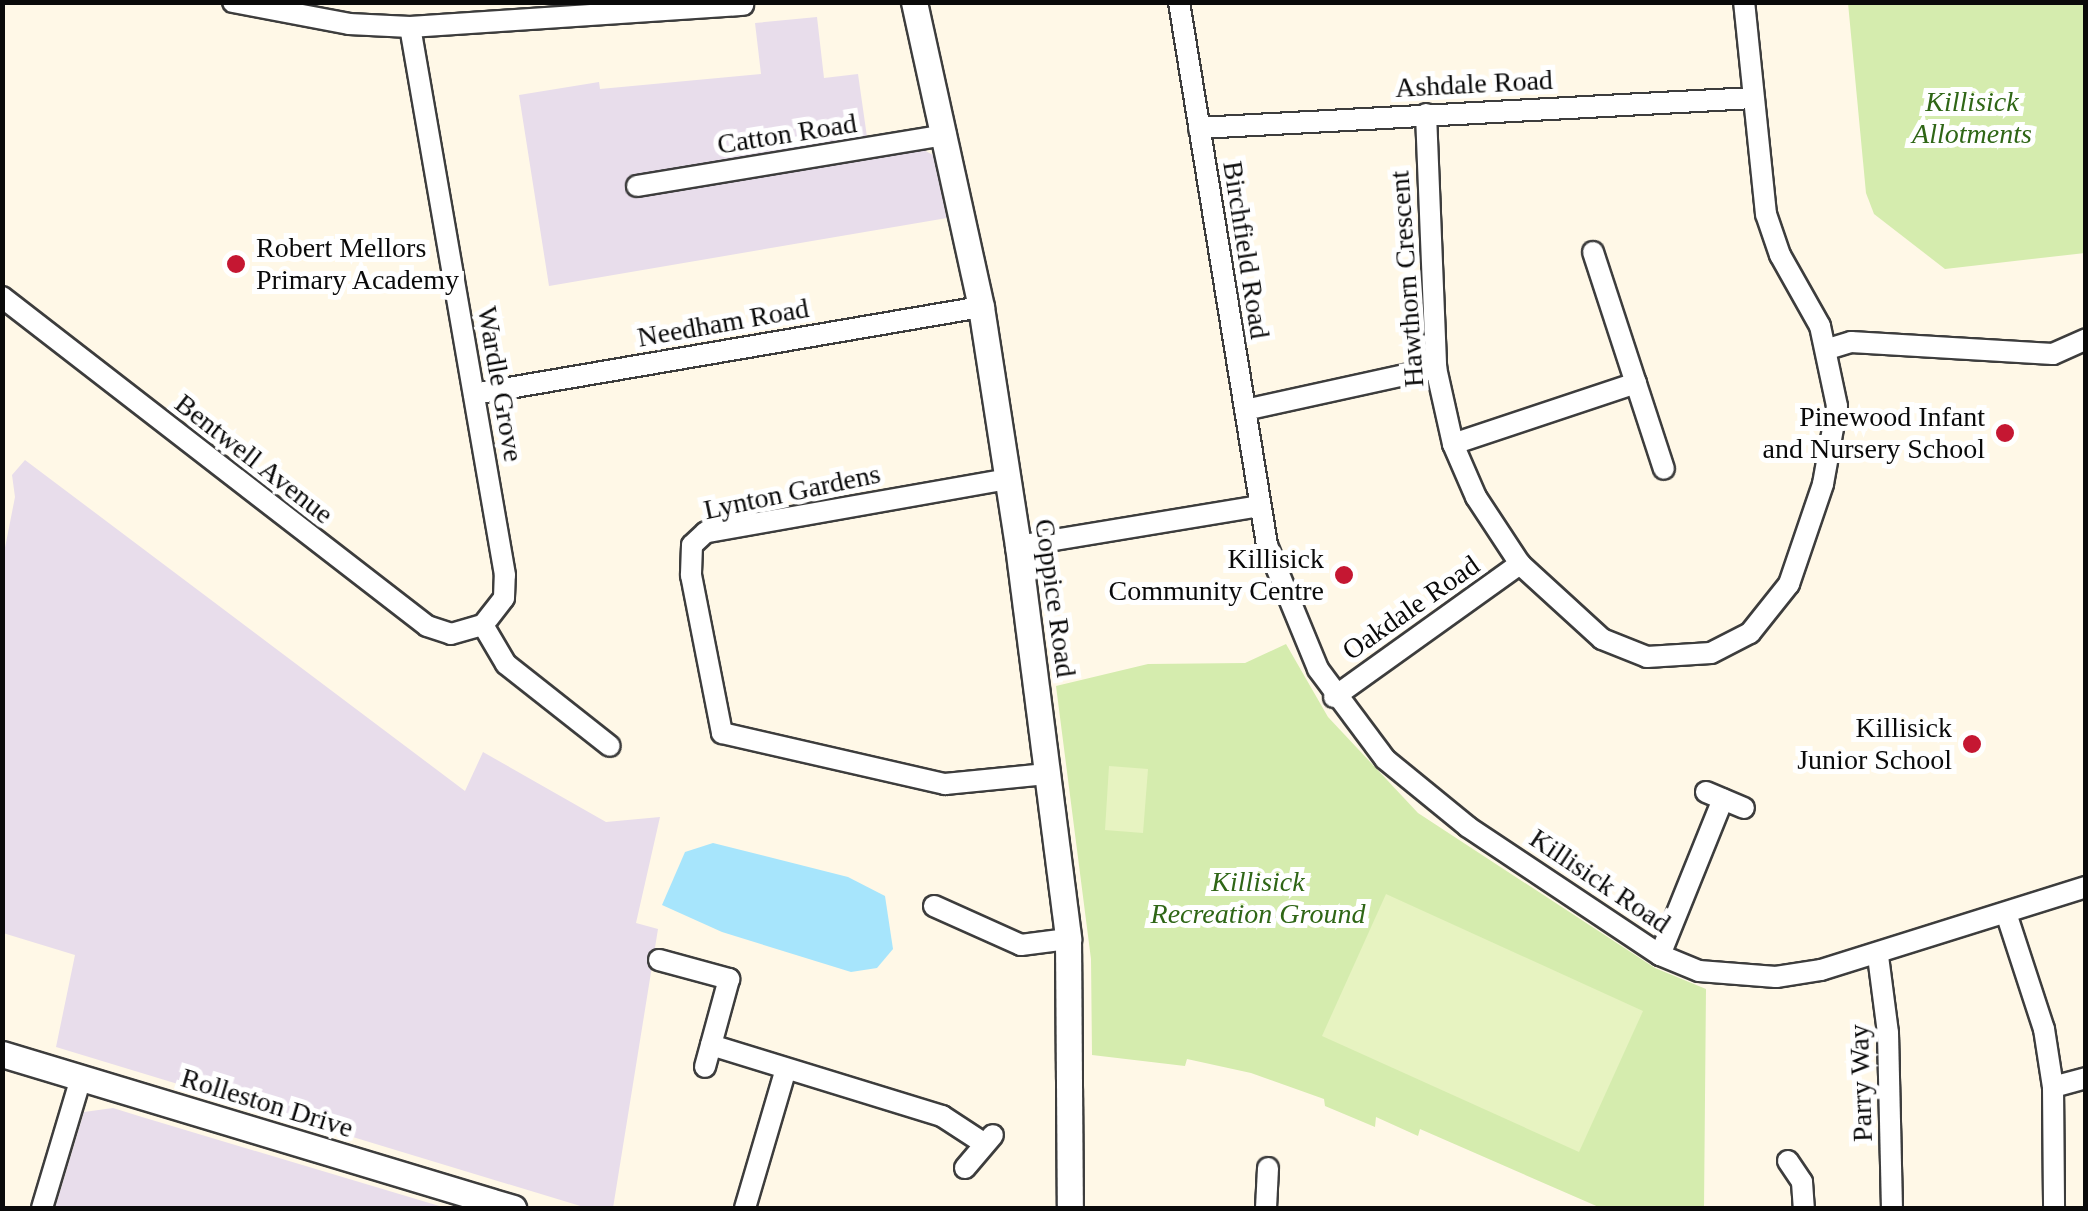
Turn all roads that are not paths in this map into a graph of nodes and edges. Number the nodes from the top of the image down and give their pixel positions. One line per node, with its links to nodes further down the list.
1 (233, 2): 6 (street)
2 (914, 2): 10 (street, Coppice Road)
3 (1179, 2): 9 (street, Birchfield Road)
4 (1744, 2): 7 (street, Hawthorn Crescent)
5 (743, 6): 6 (street)
6 (410, 27): 19 (street, Wardle Grove)
7 (1753, 98): 8 (street, Ashdale Road); 16 (street, Hawthorn Crescent)
8 (1426, 114): 9 (street, Ashdale Road); 17 (street, Hawthorn Crescent)
9 (1198, 128): 20 (street, Birchfield Road)
10 (946, 136): 11 (street, Catton Road); 14 (street, Coppice Road)
11 (637, 186)
12 (1594, 252): 18 (street)
13 (2, 298): 27 (street, Bentwell Avenue)
14 (981, 307): 19 (street, Needham Road); 23 (street, Coppice Road)
15 (2086, 339): 16 (street)
16 (1828, 349): 26 (street, Hawthorn Crescent)
17 (1436, 368): 20 (street); 21 (street, Hawthorn Crescent)
18 (1636, 382): 21 (street); 22 (street)
19 (474, 394): 27 (street, Wardle Grove)
20 (1245, 410): 24 (street, Birchfield Road)
21 (1453, 444): 26 (street, Hawthorn Crescent)
22 (1664, 469)
23 (1008, 479): 25 (street, Coppice Road); 30 (street, Lynton Gardens)
24 (1260, 506): 25 (street); 28 (street, Killisick Road)
25 (1018, 546): 30 (street, Coppice Road)
26 (1520, 564): 28 (street, Oakdale Road)
27 (482, 625): 29 (street)
28 (1334, 697): 36 (street, Killisick Road)
29 (610, 746)
30 (1048, 774): 35 (street, Coppice Road)
31 (1744, 808): 36 (street)
32 (2086, 887): 34 (street, Killisick Road)
33 (934, 906): 35 (street)
34 (2006, 916): 37 (street, Killisick Road); 45 (street)
35 (1068, 939): 53 (street, Coppice Road)
36 (1660, 955): 37 (street, Killisick Road)
37 (1878, 956): 55 (street, Parry Way)
38 (659, 960): 39 (street)
39 (711, 1045): 41 (street); 42 (street)
40 (2, 1054): 43 (street, Rolleston Drive)
41 (704, 1067)
42 (786, 1069): 47 (street); 52 (street)
43 (80, 1078): 50 (street); 51 (street, Rolleston Drive)
44 (2086, 1078): 45 (street)
45 (2053, 1086): 56 (street)
46 (1788, 1161): 54 (street)
47 (965, 1168)
48 (1268, 1168): 49 (street)
49 (1272, 1207)
50 (42, 1208)
51 (513, 1208)
52 (746, 1208)
53 (1070, 1208)
54 (1804, 1208)
55 (1892, 1208)
56 (2054, 1208)

